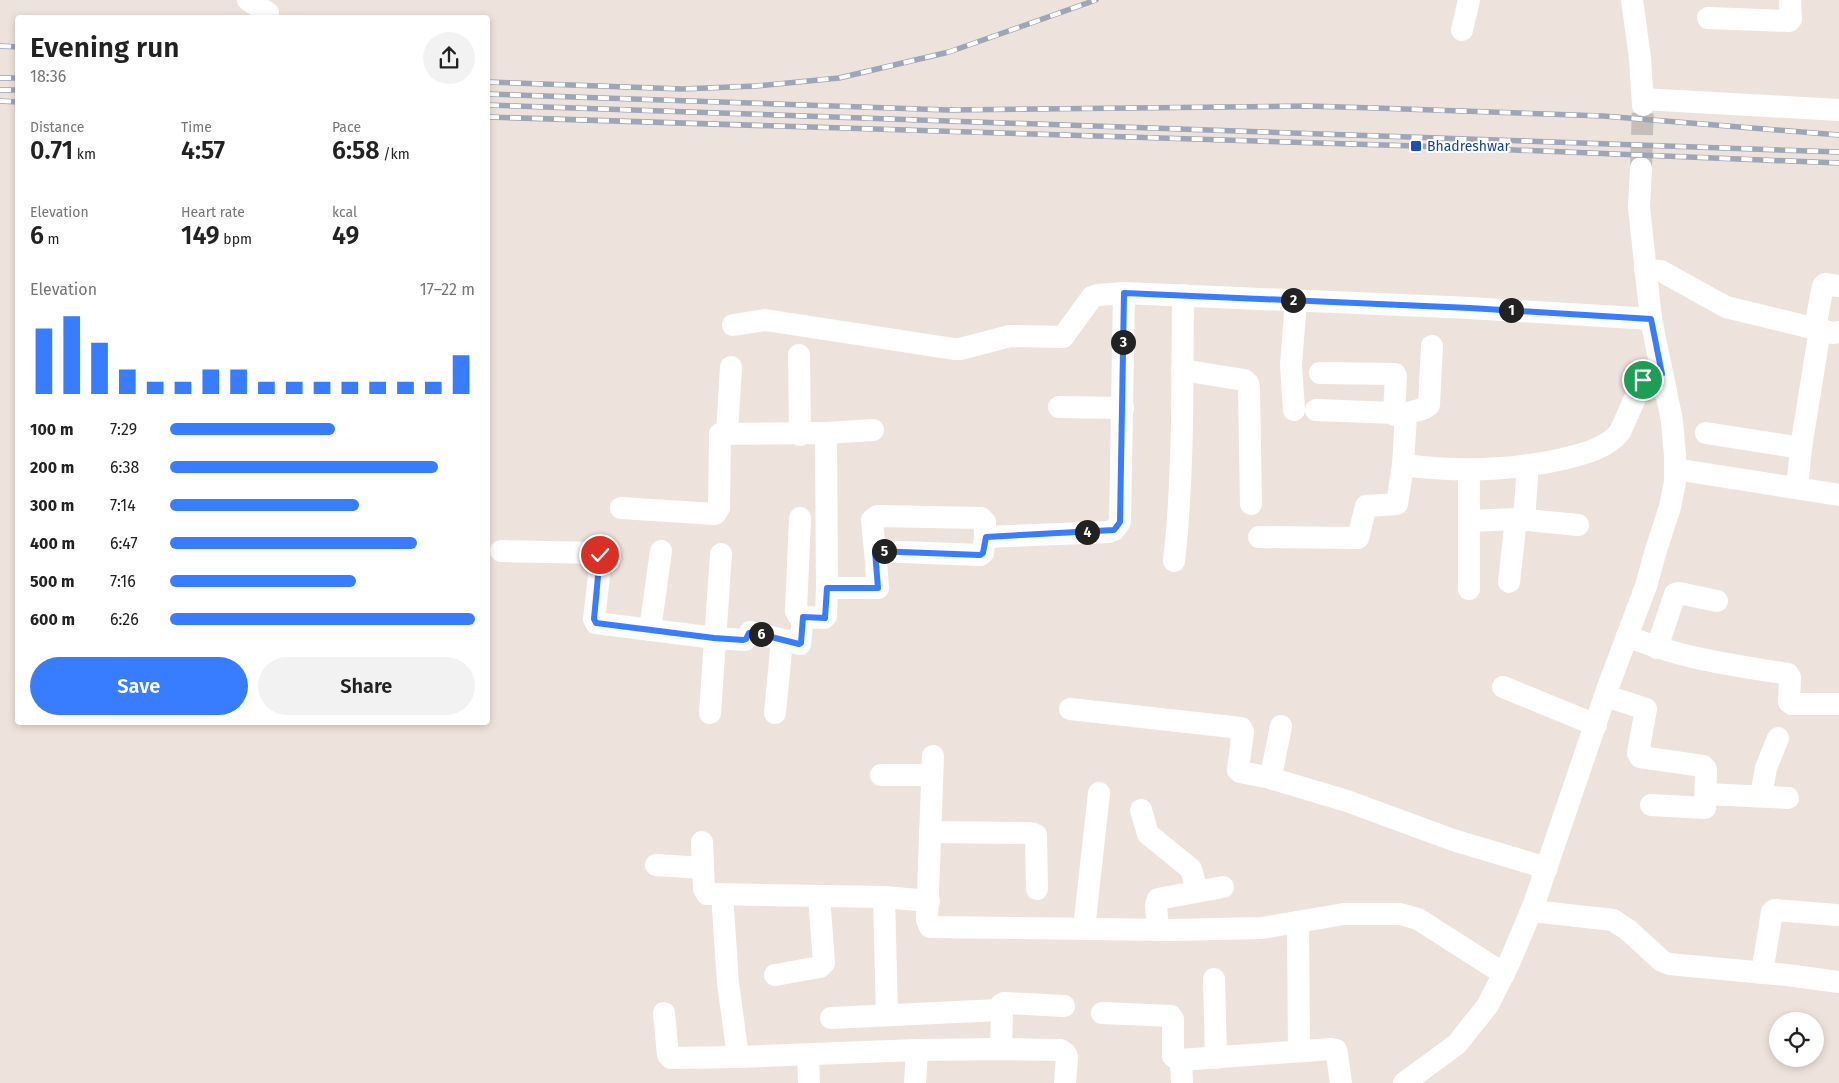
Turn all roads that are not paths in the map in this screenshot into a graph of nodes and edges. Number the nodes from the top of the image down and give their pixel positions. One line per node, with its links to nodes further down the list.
1 (248, 0): 5 (street)
2 (1469, 0): 7 (street)
3 (1632, 0): 8 (street)
4 (1790, 0): 6 (street)
5 (268, 13)
6 (1708, 18)
7 (1462, 30)
8 (1839, 110)
9 (1641, 168): 10 (street)
10 (1645, 270): 15 (street); 17 (street)
11 (1839, 286): 17 (street)
12 (1124, 293): 13 (street); 16 (street); 25 (street)
13 (1183, 295): 14 (street); 21 (street)
14 (1296, 300): 15 (street); 26 (street)
15 (1651, 319): 23 (street)
16 (733, 325)
17 (1825, 330): 32 (street)
18 (1432, 346): 26 (street)
19 (799, 355): 31 (street)
20 (731, 367): 28 (street)
21 (1182, 370): 39 (street); 51 (street)
22 (1320, 373): 26 (street)
23 (1662, 374): 34 (street); 35 (street)
24 (1058, 407): 25 (street)
25 (1123, 408): 45 (street)
26 (1400, 414): 33 (street)
27 (872, 430): 29 (street)
28 (727, 433): 31 (street); 40 (street)
29 (826, 433): 31 (street); 53 (street)
30 (1706, 433): 32 (street)
31 (800, 435)
32 (1801, 448): 37 (street)
33 (1403, 465): 36 (street); 46 (street)
34 (1528, 466): 36 (street); 42 (street)
35 (1675, 469): 37 (street); 58 (street)
36 (1469, 470): 43 (street)
37 (1797, 488): 38 (street)
38 (1839, 495)
39 (1251, 504)
40 (621, 508)
41 (800, 518): 56 (street)
42 (1520, 520): 43 (street); 44 (street); 52 (street)
43 (1470, 521): 54 (street)
44 (1578, 525)
45 (986, 537): 49 (street); 49 (street)
46 (1260, 537)
47 (501, 551): 57 (street)
48 (661, 551): 57 (street)
49 (875, 551): 53 (street)
50 (721, 554): 59 (street)
51 (1174, 561)
52 (1509, 582)
53 (827, 588): 56 (street)
54 (1469, 588)
55 (1716, 601): 61 (street)
56 (803, 617): 60 (street)
57 (650, 630): 59 (street)
58 (1627, 636): 61 (street); 63 (street)
59 (714, 638): 60 (street); 66 (street)
60 (782, 640): 67 (street)
61 (1658, 648): 64 (street)
62 (1503, 687): 68 (street)
63 (1606, 696): 68 (street); 74 (street)
64 (1839, 704)
65 (1070, 709): 72 (street)
66 (710, 712)
67 (775, 713)
68 (1596, 725): 86 (street)
69 (1281, 726): 72 (street)
70 (1778, 738): 75 (street)
71 (881, 775): 79 (street)
72 (1271, 778): 86 (street)
73 (1099, 794): 93 (street)
74 (1706, 794): 75 (street); 77 (street)
75 (1761, 795): 76 (street)
76 (1788, 798)
77 (1652, 805)
78 (1141, 810): 85 (street)
79 (930, 832): 84 (street); 90 (street)
80 (702, 842): 82 (street)
81 (656, 865): 82 (street)
82 (703, 868): 87 (street)
83 (1223, 887): 85 (street)
84 (1037, 888)
85 (1197, 891): 94 (street)
86 (1538, 892): 95 (street); 96 (street)
87 (722, 894): 88 (street); 110 (street)
88 (819, 896): 89 (street); 97 (street)
89 (884, 897): 90 (street); 104 (street)
90 (928, 901): 93 (street)
91 (1836, 915): 95 (street)
92 (1298, 922): 94 (street); 96 (street); 108 (street)
93 (1084, 929): 94 (street)
94 (1158, 930)
95 (1762, 973): 99 (street)
96 (1504, 974): 118 (street)
97 (775, 975)
98 (1214, 979): 111 (street)
99 (1839, 982)
100 (1064, 1006): 101 (street)
101 (1001, 1011): 104 (street); 106 (street)
102 (664, 1013): 110 (street)
103 (1102, 1013): 112 (street)
104 (887, 1015): 105 (street)
105 (830, 1018)
106 (1000, 1048): 107 (street); 115 (street)
107 (917, 1050): 109 (street); 114 (street)
108 (1299, 1051): 111 (street); 117 (street)
109 (808, 1056): 110 (street); 113 (street)
110 (738, 1057)
111 (1216, 1058): 112 (street)
112 (1180, 1060): 116 (street)
113 (809, 1083)
114 (915, 1083)
115 (1066, 1083)
116 (1182, 1083)
117 (1341, 1083)
118 (1404, 1083)

